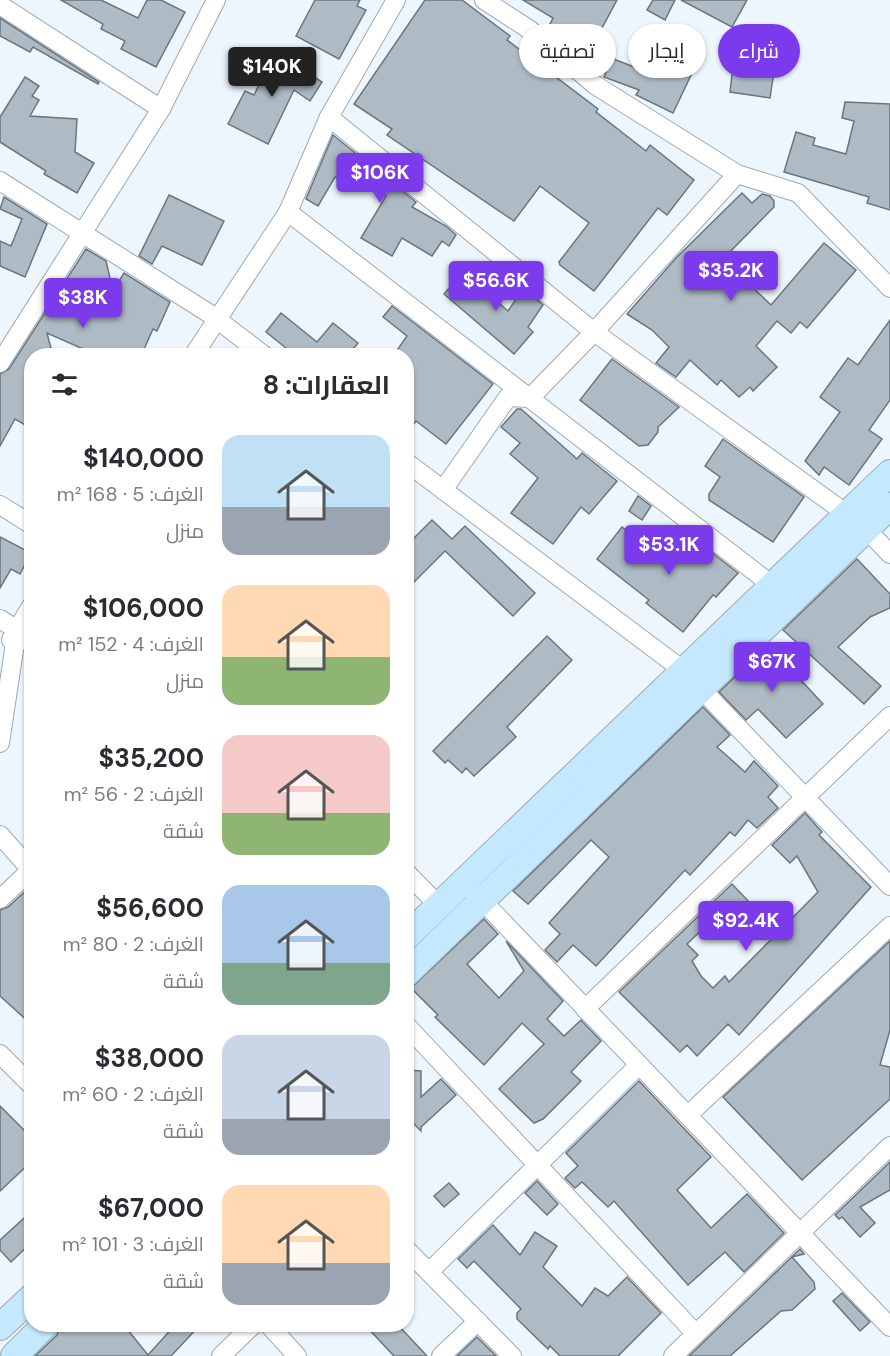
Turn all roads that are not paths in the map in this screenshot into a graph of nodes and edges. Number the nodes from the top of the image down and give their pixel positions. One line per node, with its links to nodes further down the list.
1 (216, 0): 5 (street)
2 (396, 0): 6 (street)
3 (484, 0): 7 (street)
4 (0, 5): 5 (street)
5 (161, 109): 10 (street)
6 (330, 117): 9 (street); 13 (street)
7 (737, 174): 11 (street); 13 (street)
8 (0, 181): 10 (street)
9 (288, 213): 12 (street); 17 (street)
10 (82, 233): 12 (street); 16 (street)
11 (890, 288)
12 (217, 319): 14 (street); 15 (street)
13 (594, 332): 17 (street); 24 (street)
14 (198, 348)
15 (255, 348)
16 (0, 363)
17 (530, 398): 20 (street); 26 (street)
18 (414, 468): 20 (street)
19 (890, 473): 24 (main road)
20 (443, 490): 32 (street)
21 (0, 505): 23 (street)
22 (890, 506): 24 (main road)
23 (24, 520)
24 (857, 522): 25 (street); 26 (main road)
25 (890, 554)
26 (782, 593): 32 (main road)
27 (24, 618): 29 (street)
28 (0, 619): 29 (street)
29 (17, 630): 30 (street); 31 (street); 34 (street)
30 (24, 637)
31 (0, 658)
32 (692, 680): 35 (street); 40 (main road); 43 (main road)
33 (890, 716): 35 (street)
34 (0, 743)
35 (805, 798): 41 (street); 48 (street)
36 (0, 835): 37 (street)
37 (24, 862)
38 (24, 877): 42 (street)
39 (414, 880): 44 (street)
40 (465, 882): 43 (street); 44 (main road)
41 (890, 886)
42 (0, 899)
43 (482, 900): 47 (main road); 48 (street)
44 (439, 906): 46 (main road)
45 (890, 926): 53 (street)
46 (414, 929)
47 (414, 966)
48 (585, 1009): 51 (street)
49 (414, 1034): 55 (street)
50 (0, 1054): 52 (street)
51 (639, 1065): 53 (street); 55 (street)
52 (24, 1078)
53 (688, 1116): 56 (street)
54 (890, 1146): 56 (street)
55 (537, 1165): 58 (street); 66 (street)
56 (800, 1233): 62 (street); 66 (street)
57 (414, 1257): 58 (street)
58 (429, 1272): 60 (street)
59 (24, 1304): 61 (main road)
60 (478, 1321): 70 (street); 71 (street)
61 (0, 1327)
62 (890, 1327)
63 (38, 1332): 67 (main road)
64 (246, 1332): 68 (street)
65 (275, 1332): 69 (street)
66 (696, 1334): 72 (street)
67 (14, 1356)
68 (221, 1356)
69 (297, 1356)
70 (441, 1356)
71 (512, 1356)
72 (673, 1356)

